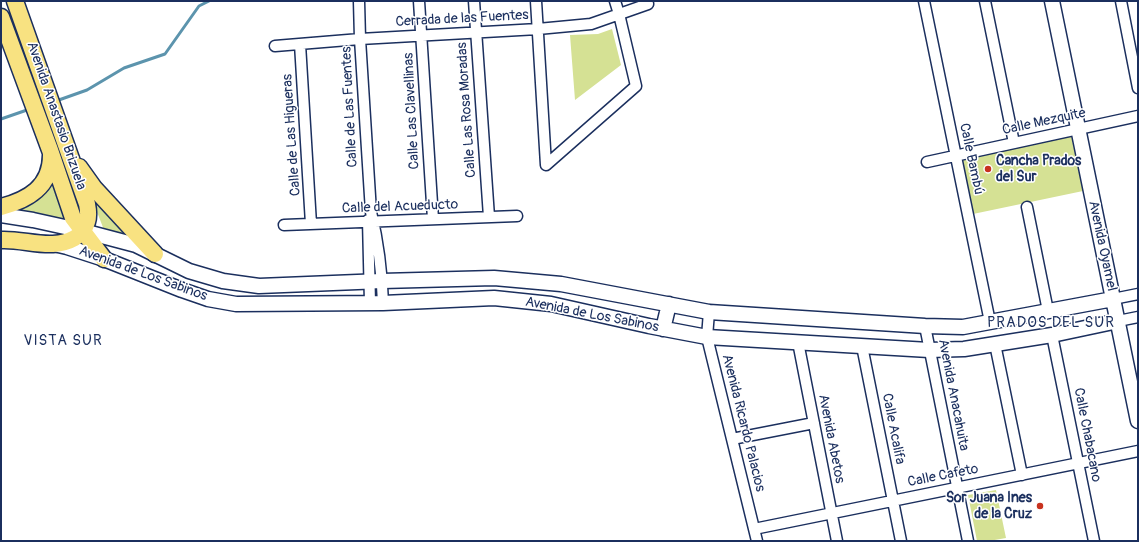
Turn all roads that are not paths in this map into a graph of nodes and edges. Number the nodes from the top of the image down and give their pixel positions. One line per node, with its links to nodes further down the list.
1 (15, 1): 25 (main road, Avenida Anastasio Brizuela)
2 (359, 1): 17 (street, Calle de Las Fuentes)
3 (419, 1): 16 (street, Calle Las Clavellinas)
4 (474, 1): 15 (street, Calle Las Rosa Moradas)
5 (536, 1): 14 (street)
6 (615, 1): 12 (street)
7 (924, 1): 26 (street, Calle Bambú)
8 (985, 1): 23 (street)
9 (1052, 1): 22 (street, Avenida Oyamel)
10 (1121, 1): 20 (street)
11 (648, 4): 12 (street, Cerrada de las Fuentes)
12 (619, 14): 14 (street, Cerrada de las Fuentes); 14 (street)
13 (2, 25): 24 (main road, Avenida Anastasio Brizuela)
14 (538, 29): 15 (street, Cerrada de las Fuentes)
15 (476, 32): 16 (street, Cerrada de las Fuentes); 32 (street, Calle Las Rosa Moradas)
16 (422, 35): 17 (street, Cerrada de las Fuentes); 34 (street, Calle Las Clavellinas)
17 (360, 39): 18 (street, Cerrada de las Fuentes); 33 (street, Calle de Las Fuentes)
18 (300, 44): 19 (street, Cerrada de las Fuentes); 35 (street, Calle de Las Higueras)
19 (275, 46)
20 (1138, 88)
21 (1138, 116): 22 (street, Calle Mezquite)
22 (1078, 129): 23 (street, Calle Mezquite); 44 (street, Avenida Oyamel)
23 (1014, 143): 26 (street, Calle Mezquite)
24 (50, 150): 28 (main road); 37 (main road, Avenida Anastasio Brizuela)
25 (68, 152): 37 (main road, Avenida Anastasio Brizuela); 40 (main road)
26 (956, 156): 27 (street, Calle Mezquite); 51 (street, Calle Bambú)
27 (927, 162)
28 (1, 207)
29 (1027, 207): 47 (street)
30 (1, 215): 37 (street, Avenida de Los Sabinos)
31 (517, 216): 32 (street, Calle del Acueducto)
32 (489, 217): 34 (street, Calle del Acueducto)
33 (370, 218): 34 (street, Calle del Acueducto); 35 (street, Calle del Acueducto); 42 (street)
34 (432, 219)
35 (311, 224): 36 (street, Calle del Acueducto)
36 (284, 225)
37 (83, 231): 39 (main road); 40 (street, Avenida de Los Sabinos); 41 (main road, Avenida Anastasio Brizuela)
38 (1, 240): 39 (main road)
39 (53, 244): 41 (street, Avenida de Los Sabinos)
40 (155, 254): 42 (street, Avenida de Los Sabinos)
41 (104, 259): 45 (street, Avenida de Los Sabinos)
42 (376, 281): 45 (street); 46 (street, Avenida de Los Sabinos)
43 (1138, 294): 44 (street, Avenida de Los Sabinos)
44 (1113, 299): 47 (street, Avenida de Los Sabinos); 50 (street, Avenida Oyamel)
45 (376, 303): 53 (street, Avenida de Los Sabinos)
46 (669, 304): 48 (street, Avenida de Los Sabinos); 53 (street)
47 (1048, 311): 51 (street, Avenida de Los Sabinos)
48 (709, 312): 52 (street, Avenida de Los Sabinos); 55 (street, Avenida Ricardo Palacios)
49 (1138, 317): 50 (street, Avenida de Los Sabinos)
50 (1118, 321): 54 (street, Avenida de Los Sabinos); 60 (street, Avenida Oyamel)
51 (990, 322): 52 (street, Avenida de Los Sabinos)
52 (925, 326): 59 (street, Avenida Anacahuita)
53 (663, 329): 55 (street, Avenida de Los Sabinos)
54 (1052, 334): 57 (street, Avenida de Los Sabinos); 64 (street, Calle Chabacano)
55 (707, 337): 56 (street, Avenida de Los Sabinos); 62 (street, Avenida Ricardo Palacios)
56 (798, 342): 58 (street, Avenida de Los Sabinos); 61 (street, Avenida Abetos)
57 (995, 344): 59 (street, Avenida de Los Sabinos); 65 (street)
58 (862, 346): 59 (street, Avenida de Los Sabinos); 67 (street, Calle Acalifa)
59 (929, 350): 66 (street, Avenida Anacahuita)
60 (1138, 421)
61 (814, 423): 62 (street); 68 (street, Avenida Abetos)
62 (732, 439): 69 (street, Avenida Ricardo Palacios)
63 (1138, 451): 64 (street, Calle Cafeto)
64 (1079, 464): 65 (street, Calle Cafeto); 74 (street, Calle Chabacano)
65 (1022, 475): 66 (street, Calle Cafeto)
66 (957, 488): 67 (street, Calle Cafeto); 73 (street, Avenida Anacahuita)
67 (893, 501): 68 (street, Calle Cafeto); 72 (street, Calle Acalifa)
68 (832, 513): 69 (street, Calle Cafeto); 71 (street, Avenida Abetos)
69 (754, 529): 70 (street, Avenida Ricardo Palacios)
70 (757, 541)
71 (838, 541)
72 (901, 541)
73 (968, 541)
74 (1094, 541)

